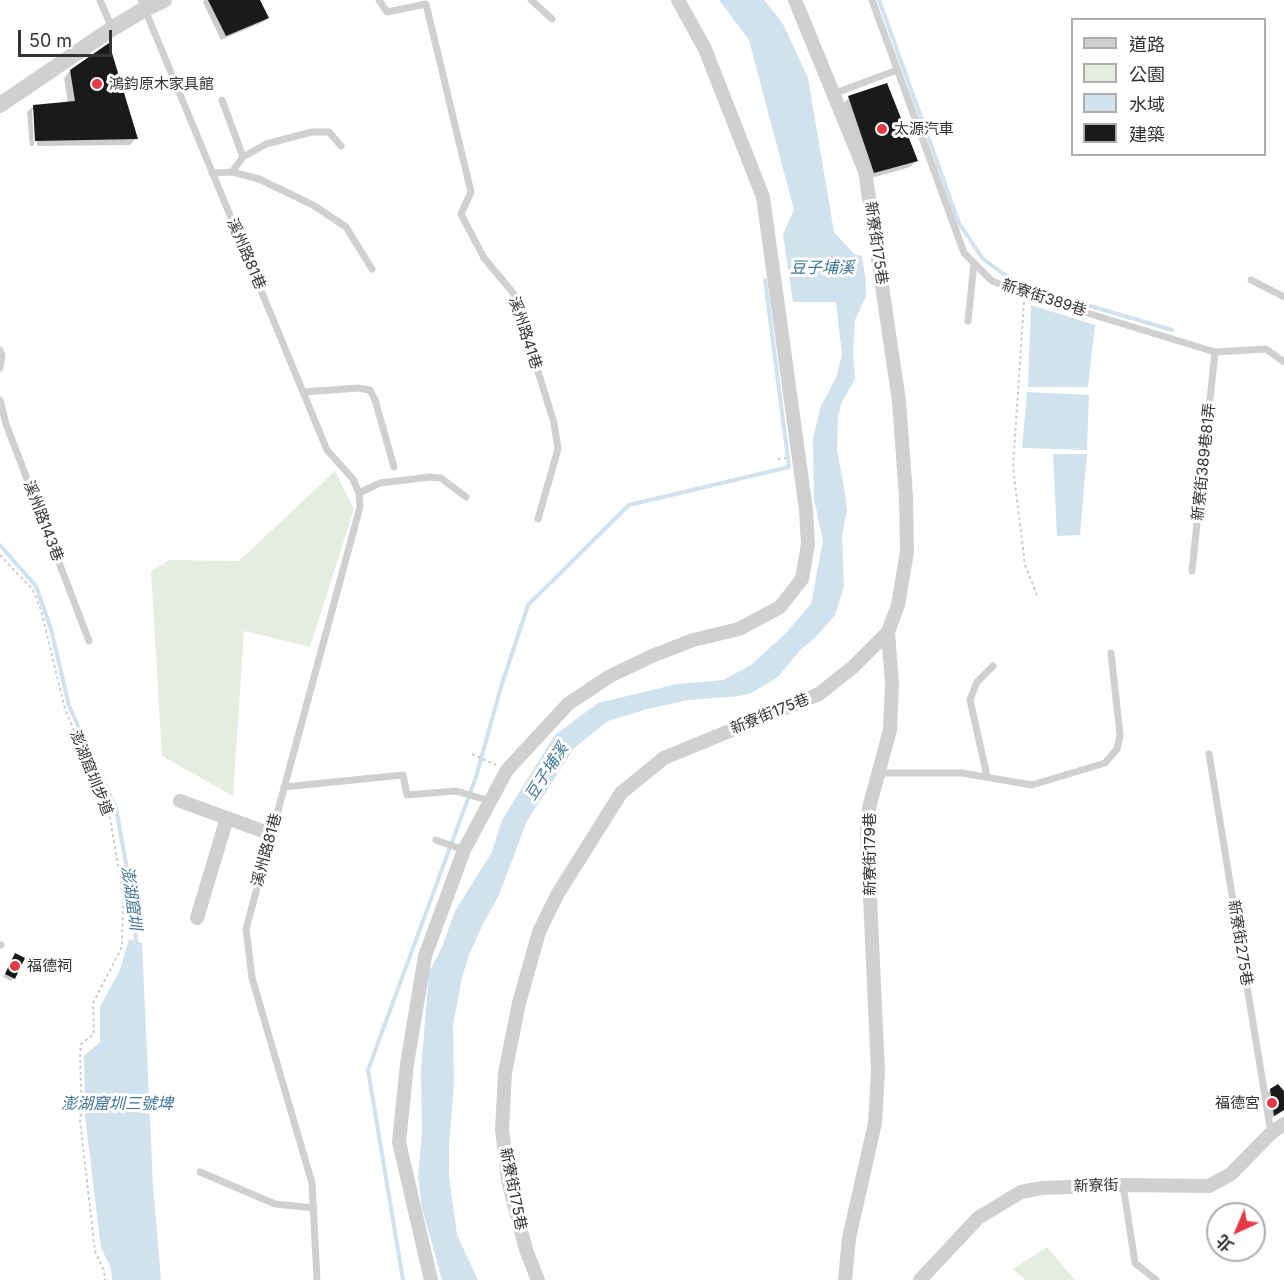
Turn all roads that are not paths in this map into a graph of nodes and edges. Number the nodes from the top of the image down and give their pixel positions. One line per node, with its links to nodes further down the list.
1 (100, 0): 10 (lane)
2 (164, 0): 8 (street)
3 (379, 0): 33 (lane, 溪州路41巷)
4 (531, 0): 9 (lane)
5 (678, 0): 44 (street)
6 (872, 0): 11 (lane, 新寮街389巷)
7 (796, 1): 12 (street, 新寮街175巷)
8 (143, 4): 10 (street); 18 (lane, 溪州路81巷)
9 (552, 19)
10 (113, 28): 14 (street)
11 (897, 70): 12 (lane); 19 (lane, 新寮街389巷)
12 (833, 94): 35 (street, 新寮街175巷)
13 (222, 100): 16 (lane)
14 (0, 105)
15 (341, 146): 16 (lane)
16 (243, 157): 17 (lane)
17 (232, 172): 18 (lane); 20 (lane)
18 (212, 173): 28 (lane, 溪州路81巷)
19 (974, 263): 23 (lane); 25 (lane, 新寮街389巷)
20 (372, 269)
21 (1251, 280): 22 (lane)
22 (1284, 297)
23 (968, 321)
24 (0, 350): 27 (lane)
25 (1215, 352): 26 (lane, 新寮街389巷); 34 (lane, 新寮街389巷81弄)
26 (1284, 362)
27 (0, 368)
28 (303, 392): 30 (lane); 31 (lane, 溪州路81巷)
29 (0, 400): 36 (lane, 溪州路143巷)
30 (394, 467)
31 (359, 493): 32 (lane); 42 (lane, 溪州路81巷)
32 (466, 497)
33 (538, 519)
34 (1192, 571)
35 (888, 632): 40 (street, 新寮街179巷); 56 (street, 新寮街175巷)
36 (89, 641)
37 (1111, 653): 41 (lane)
38 (993, 666): 41 (lane)
39 (1209, 754): 50 (lane, 新寮街275巷)
40 (877, 773): 41 (lane); 57 (street, 新寮街179巷)
41 (987, 776)
42 (284, 788): 44 (lane); 46 (lane, 溪州路81巷)
43 (180, 801): 45 (street)
44 (490, 801): 48 (street)
45 (227, 818): 46 (street); 49 (street)
46 (271, 834): 53 (lane, 溪州路81巷)
47 (436, 840): 48 (lane)
48 (460, 849): 55 (street)
49 (197, 918)
50 (1280, 1129): 52 (street, 新寮街)
51 (200, 1172): 53 (lane)
52 (1123, 1185): 58 (street, 新寮街); 59 (lane)
53 (314, 1209): 54 (lane, 溪州路81巷)
54 (316, 1280)
55 (431, 1280)
56 (538, 1280)
57 (845, 1280)
58 (920, 1280)
59 (1156, 1280)

